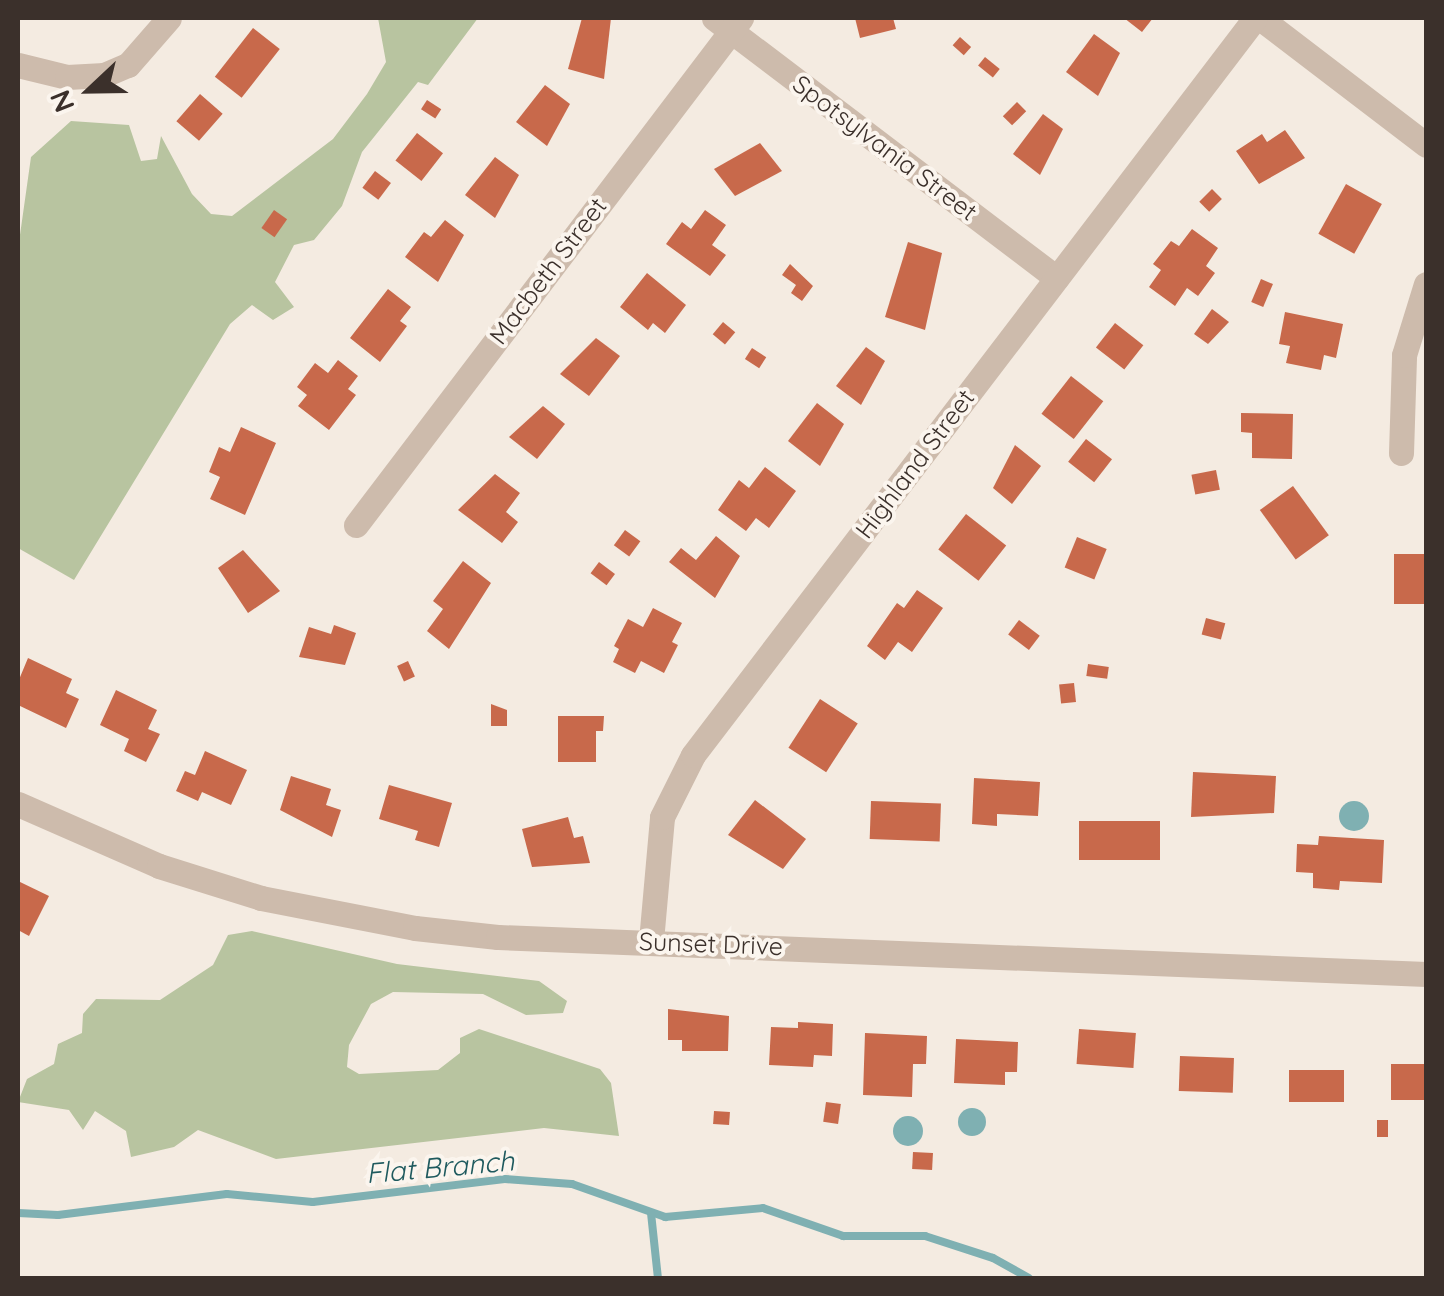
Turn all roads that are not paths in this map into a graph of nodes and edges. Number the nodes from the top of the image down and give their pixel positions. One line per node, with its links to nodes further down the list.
1 (169, 18): 4 (street)
2 (1257, 18): 5 (street); 6 (street, Highland Street)
3 (728, 22): 6 (street, Spotsylvania Street); 9 (street, Macbeth Street)
4 (18, 64)
5 (1426, 145)
6 (1056, 278): 11 (street, Highland Street)
7 (1426, 284): 8 (street)
8 (1401, 453)
9 (356, 525)
10 (18, 804): 11 (street, Sunset Drive)
11 (651, 942): 12 (street, Sunset Drive)
12 (1426, 974)

